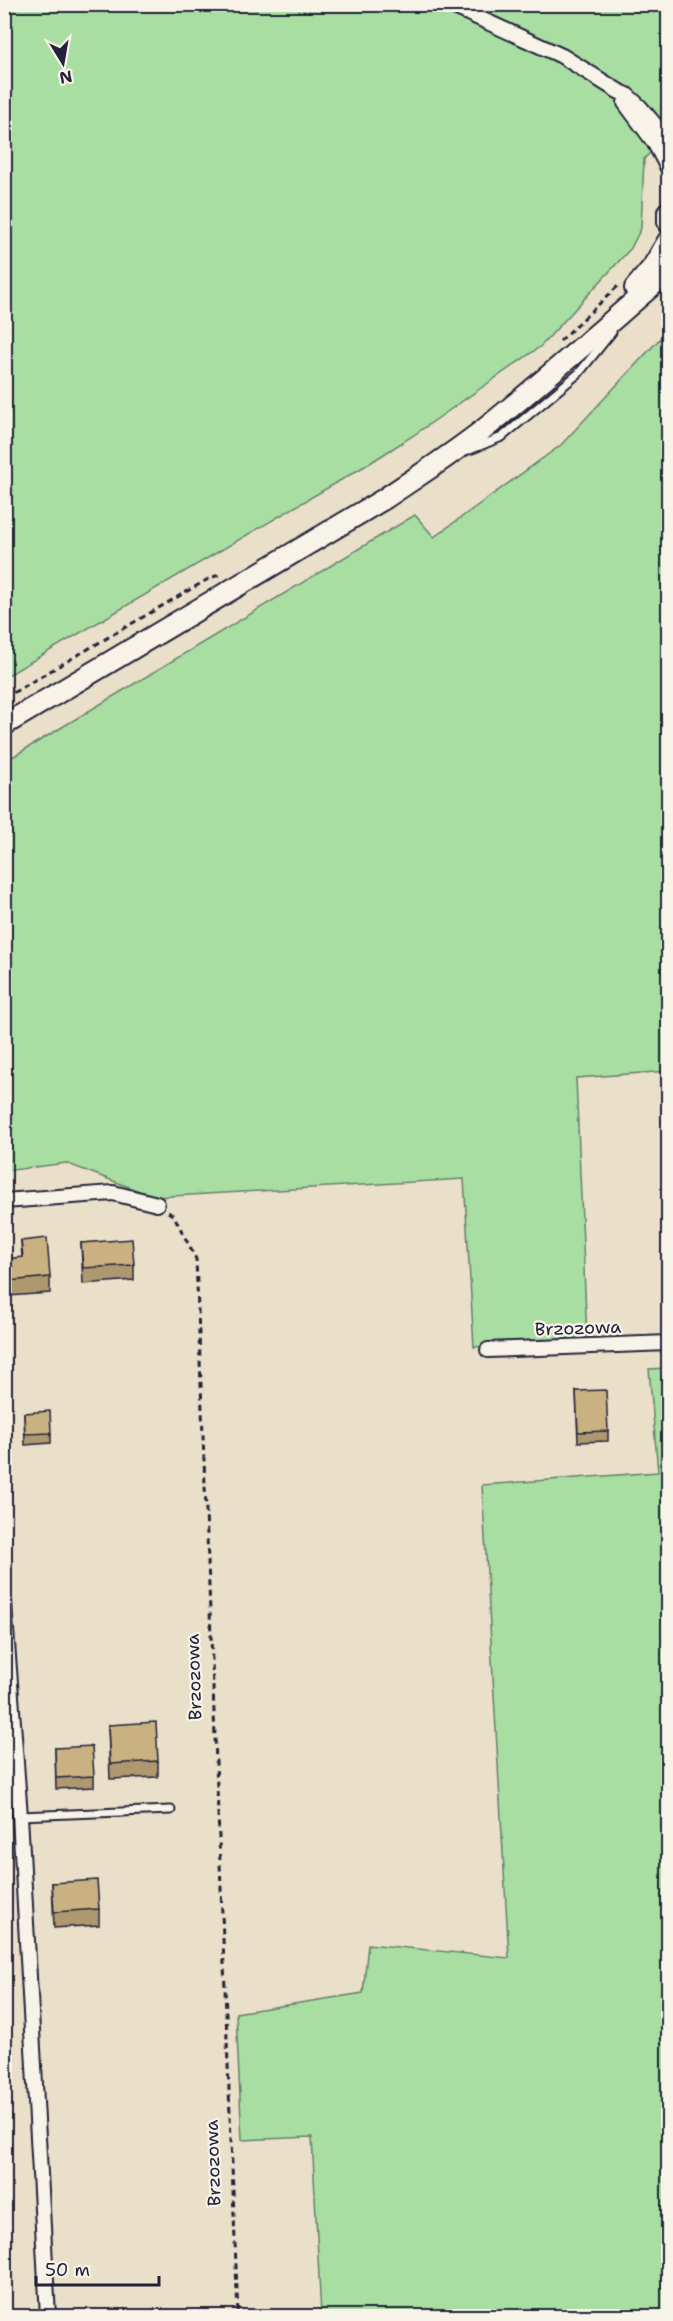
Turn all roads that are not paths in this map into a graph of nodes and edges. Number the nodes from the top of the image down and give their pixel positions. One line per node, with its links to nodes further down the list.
1 (448, 4): 2 (street)
2 (618, 91): 3 (street); 4 (street)
3 (669, 140)
4 (666, 172)
5 (665, 206): 6 (main road)
6 (669, 222)
7 (669, 241): 10 (main road)
8 (669, 272): 9 (main road)
9 (620, 315): 10 (main road); 11 (lane)
10 (601, 330): 11 (main road)
11 (440, 461): 12 (main road)
12 (4, 725)
13 (4, 1201): 14 (street)
14 (157, 1204)
15 (669, 1343): 16 (street, Brzozowa)
16 (488, 1350)
17 (4, 1603): 19 (street)
18 (171, 1810): 19 (lane)
19 (20, 1816): 20 (street)
20 (48, 2316)

